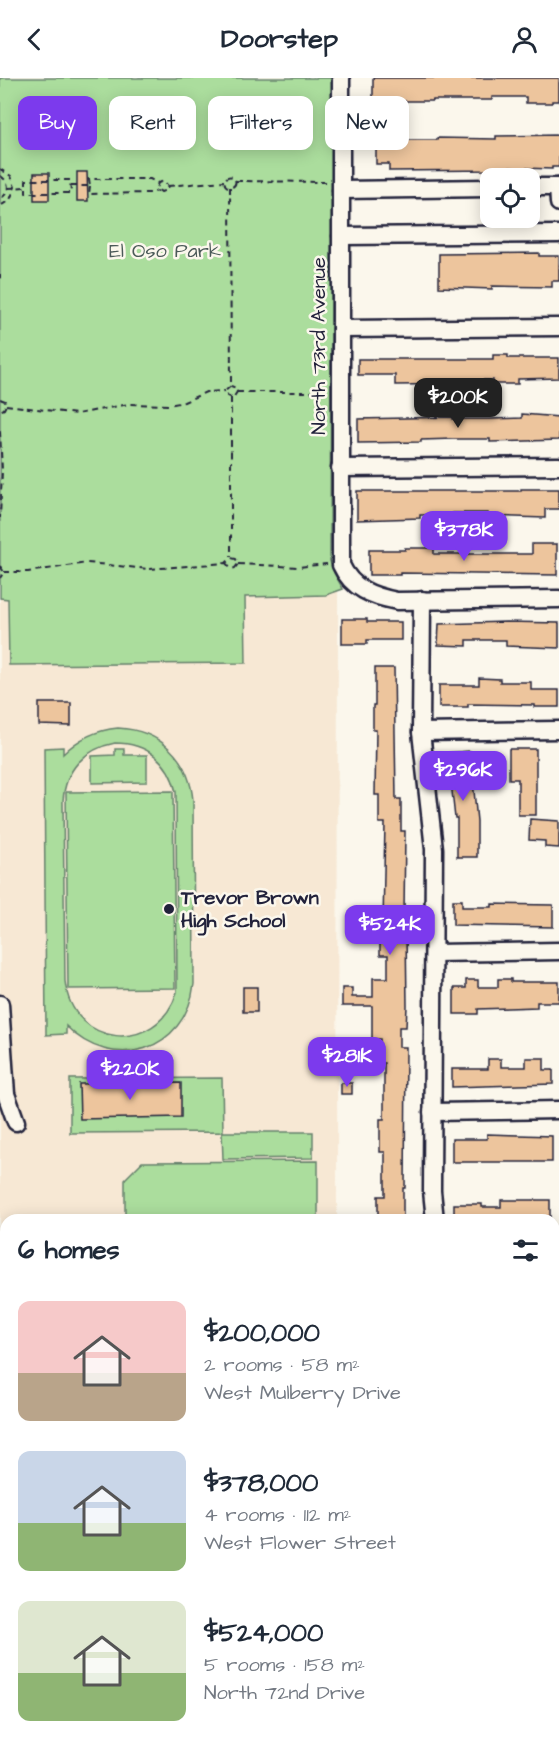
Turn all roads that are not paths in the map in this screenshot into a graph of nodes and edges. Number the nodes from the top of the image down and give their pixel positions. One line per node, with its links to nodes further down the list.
1 (341, 78): 2 (street, North 73rd Avenue)
2 (341, 186): 5 (street); 8 (street, North 73rd Avenue)
3 (540, 187): 4 (street)
4 (559, 187): 6 (street)
5 (480, 188)
6 (559, 203)
7 (559, 234): 8 (street)
8 (341, 236): 10 (street, North 73rd Avenue)
9 (559, 327): 10 (street)
10 (341, 329): 12 (street, North 73rd Avenue)
11 (559, 466): 12 (street)
12 (340, 468): 14 (street, North 73rd Avenue)
13 (559, 599): 14 (street)
14 (422, 600): 16 (street)
15 (559, 730): 16 (street)
16 (421, 732): 18 (street)
17 (559, 951): 18 (street)
18 (434, 953): 21 (street)
19 (0, 1004): 22 (street)
20 (559, 1110): 21 (street)
21 (432, 1112): 23 (street)
22 (16, 1122)
23 (434, 1214)

